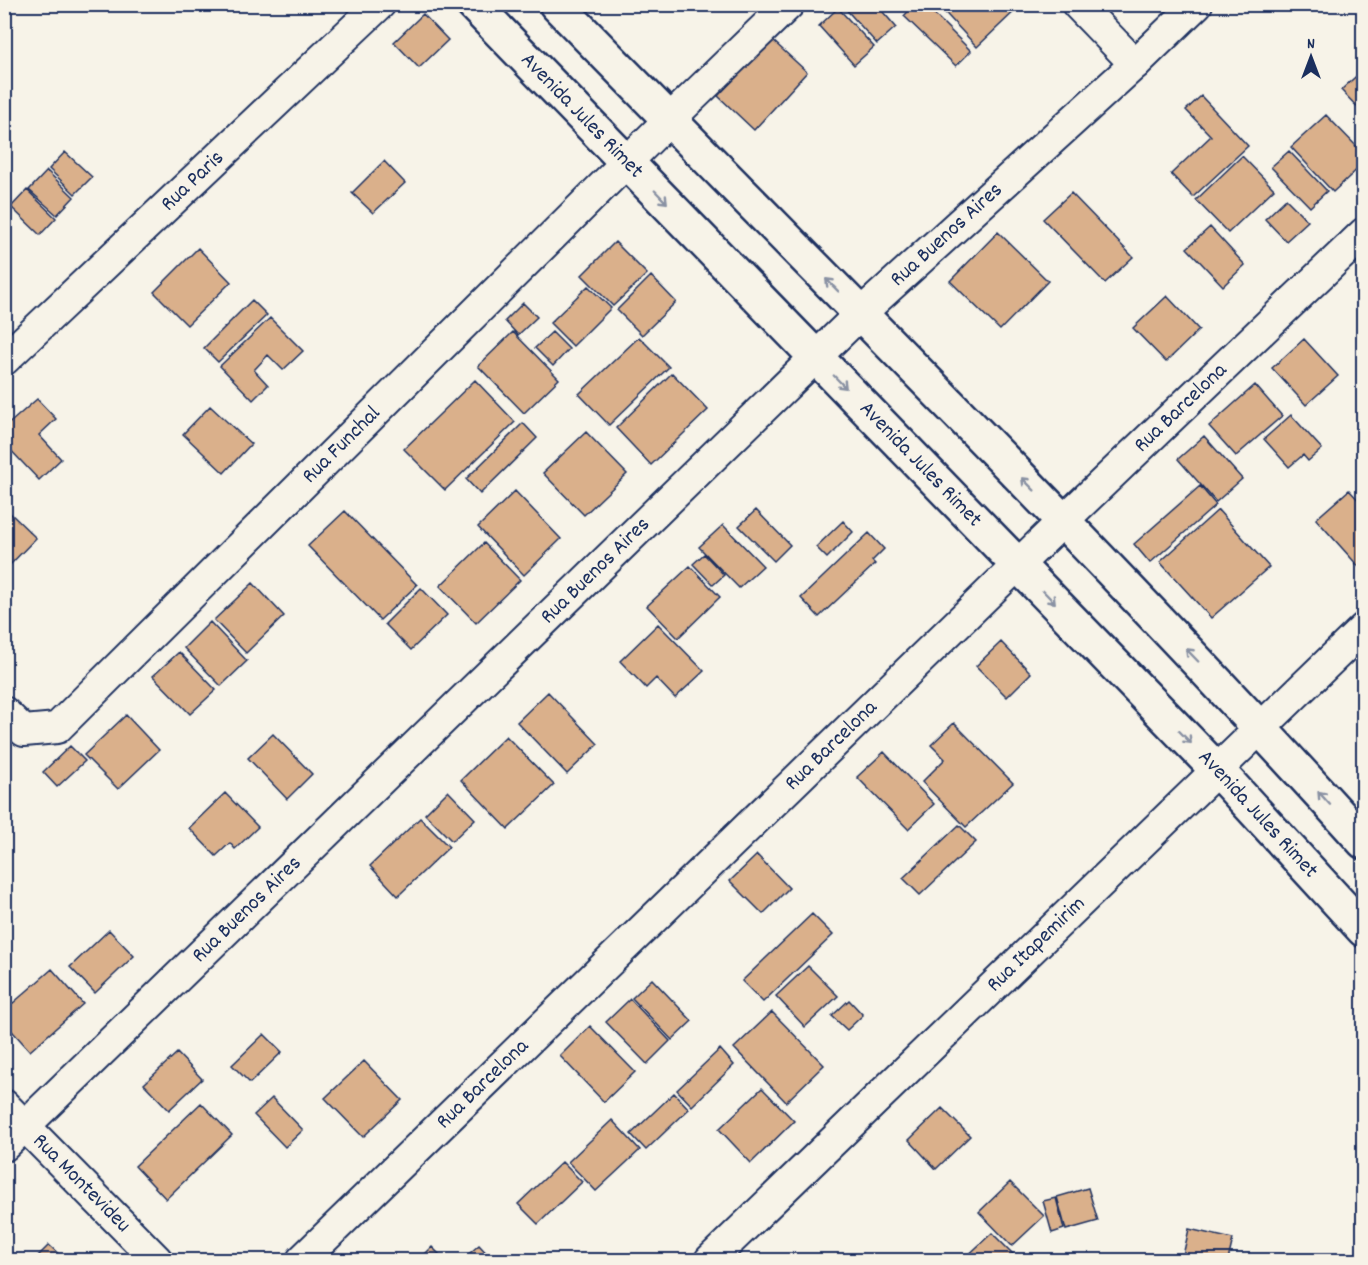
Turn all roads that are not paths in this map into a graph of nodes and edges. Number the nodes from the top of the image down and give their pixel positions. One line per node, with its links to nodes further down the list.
1 (380, 4): 13 (street, Rua Paris)
2 (473, 4): 9 (main road, Avenida Jules Rimet)
3 (556, 4): 8 (main road)
4 (789, 4): 8 (street, Rua Funchal)
5 (1077, 4): 7 (street)
6 (1197, 4): 7 (street, Rua Buenos Aires)
7 (1135, 64): 11 (street, Rua Buenos Aires)
8 (669, 120): 9 (street, Rua Funchal); 11 (main road, one-way to 8)
9 (627, 162): 12 (main road, Avenida Jules Rimet, one-way to 12); 17 (street, Rua Funchal)
10 (1364, 233): 14 (street, Rua Barcelona)
11 (860, 314): 12 (street, Rua Buenos Aires); 14 (main road, one-way to 11)
12 (816, 357): 15 (main road, Avenida Jules Rimet, one-way to 15); 23 (street, Rua Buenos Aires)
13 (4, 360)
14 (1064, 520): 15 (street, Rua Barcelona); 18 (main road, one-way to 14)
15 (1018, 565): 19 (main road, Avenida Jules Rimet, one-way to 19); 25 (street, Rua Barcelona)
16 (1364, 628): 18 (street, Rua Itapemirim)
17 (4, 712)
18 (1260, 727): 19 (street, Rua Itapemirim); 20 (main road, one-way to 18)
19 (1217, 770): 21 (main road, Avenida Jules Rimet); 26 (street, Rua Itapemirim)
20 (1364, 842)
21 (1364, 930)
22 (4, 1105): 23 (street, Rua Montevideu)
23 (15, 1136): 24 (street, Rua Montevideu)
24 (157, 1260)
25 (302, 1260)
26 (710, 1260)

